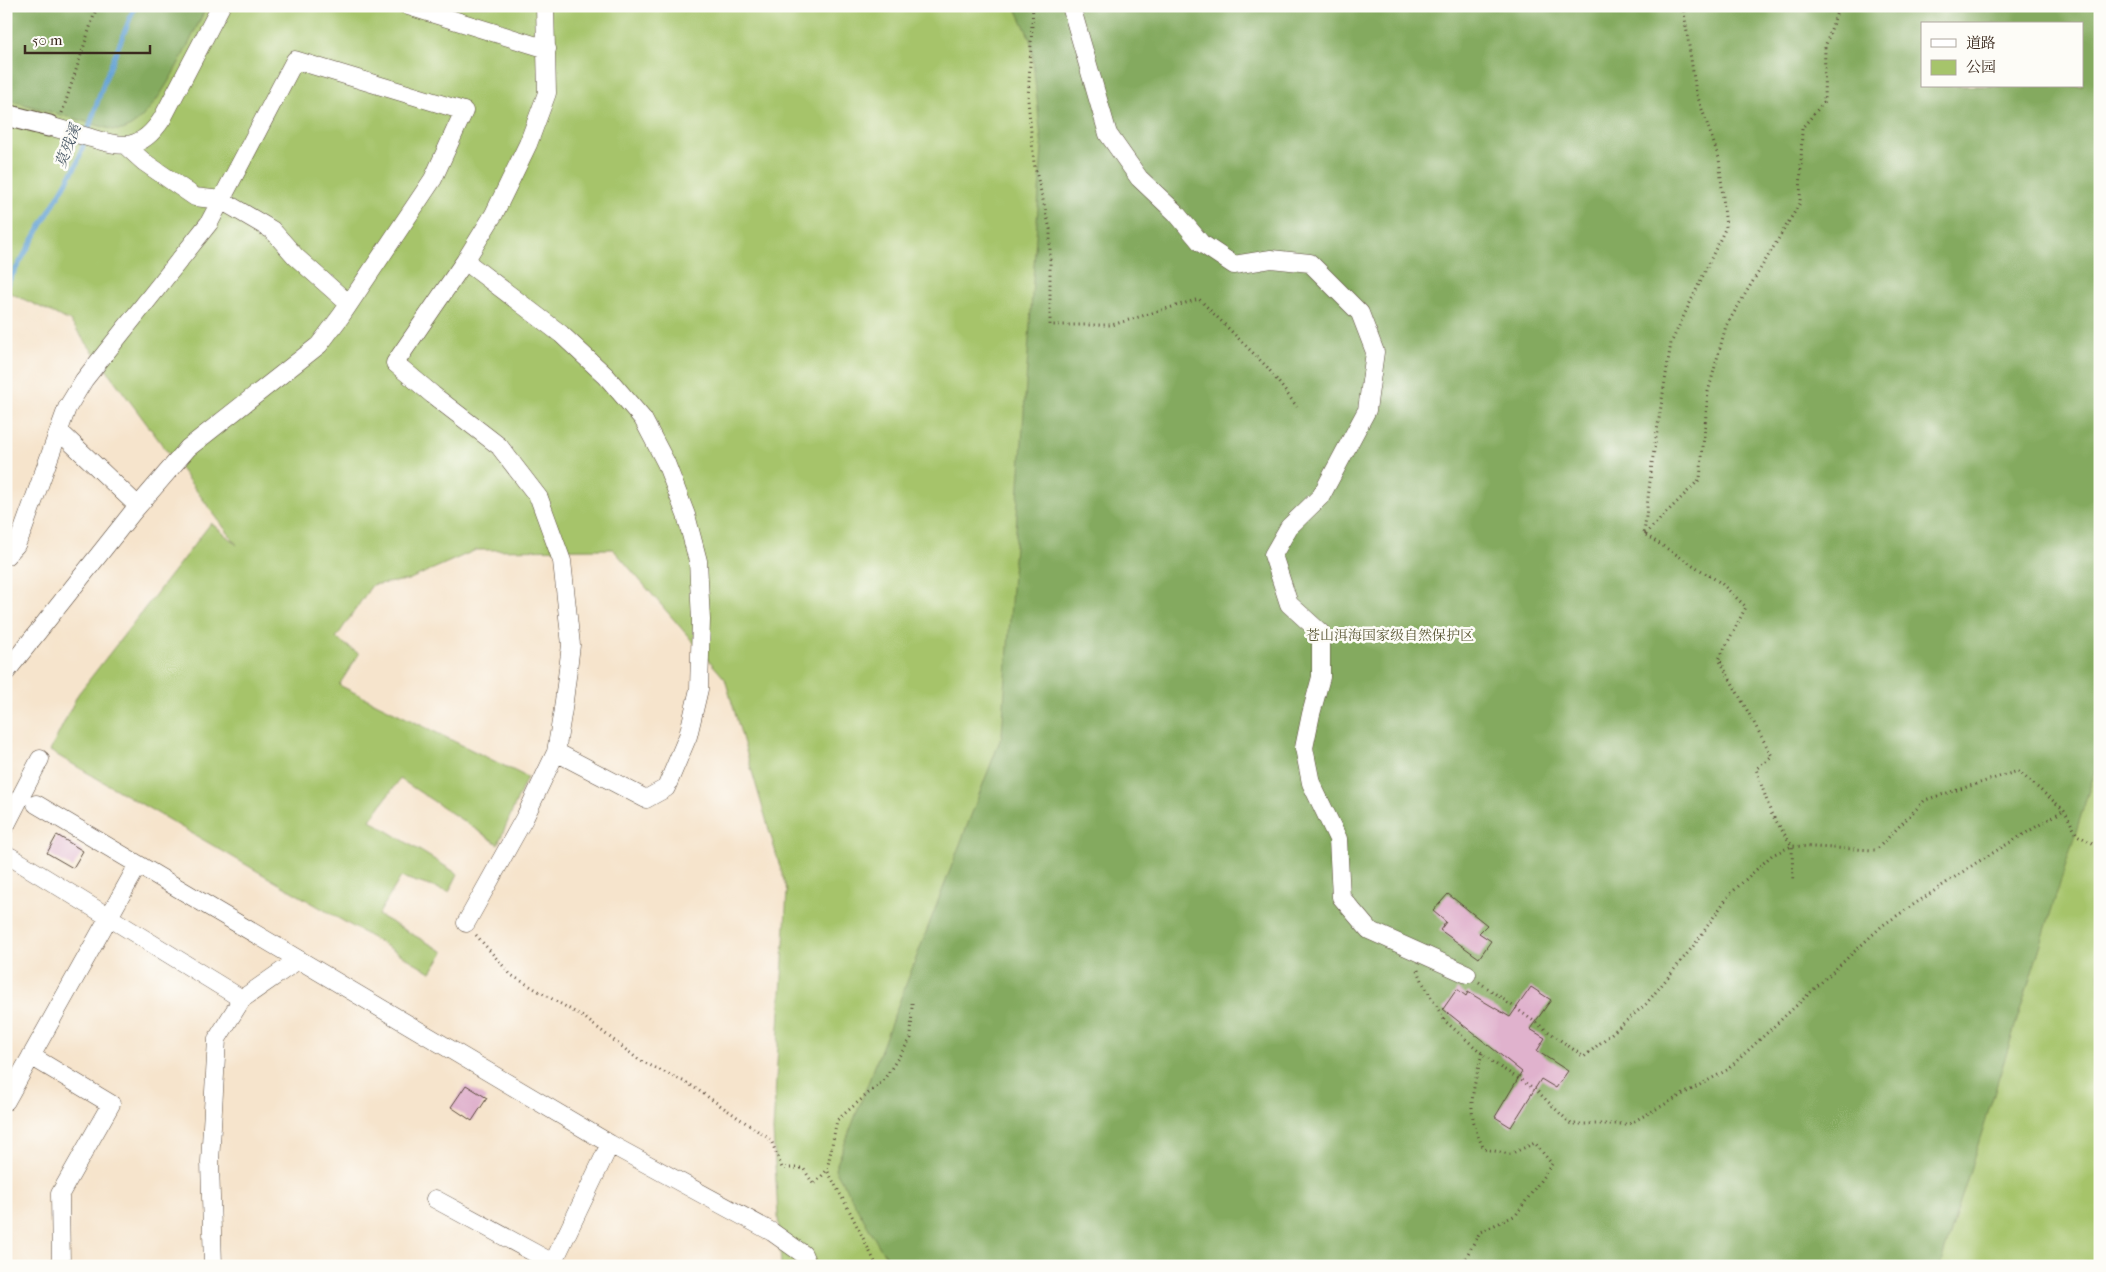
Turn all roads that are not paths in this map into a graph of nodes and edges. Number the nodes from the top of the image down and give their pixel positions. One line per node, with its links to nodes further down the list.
1 (222, 6): 8 (street)
2 (408, 6): 5 (street)
3 (545, 6): 5 (street)
4 (1071, 6): 25 (street)
5 (547, 49): 10 (street)
6 (6, 115): 7 (street)
7 (53, 127): 8 (street)
8 (121, 146): 9 (street)
9 (221, 200): 11 (street); 11 (street); 12 (street)
10 (466, 261): 16 (street); 16 (street)
11 (349, 304): 13 (street)
12 (59, 431): 13 (street); 14 (street)
13 (138, 506): 15 (street)
14 (6, 556)
15 (6, 672)
16 (556, 752): 23 (street)
17 (40, 759): 19 (street)
18 (36, 804): 21 (street)
19 (6, 825)
20 (11, 857): 22 (street)
21 (138, 865): 22 (street); 24 (street)
22 (108, 918): 26 (street); 27 (street)
23 (466, 923)
24 (298, 960): 26 (street); 29 (street)
25 (1467, 974)
26 (242, 999): 33 (street)
27 (31, 1056): 28 (street); 32 (street)
28 (6, 1101)
29 (610, 1144): 31 (street); 34 (street)
30 (435, 1199): 31 (street)
31 (555, 1264)
32 (61, 1266)
33 (213, 1266)
34 (808, 1266)

